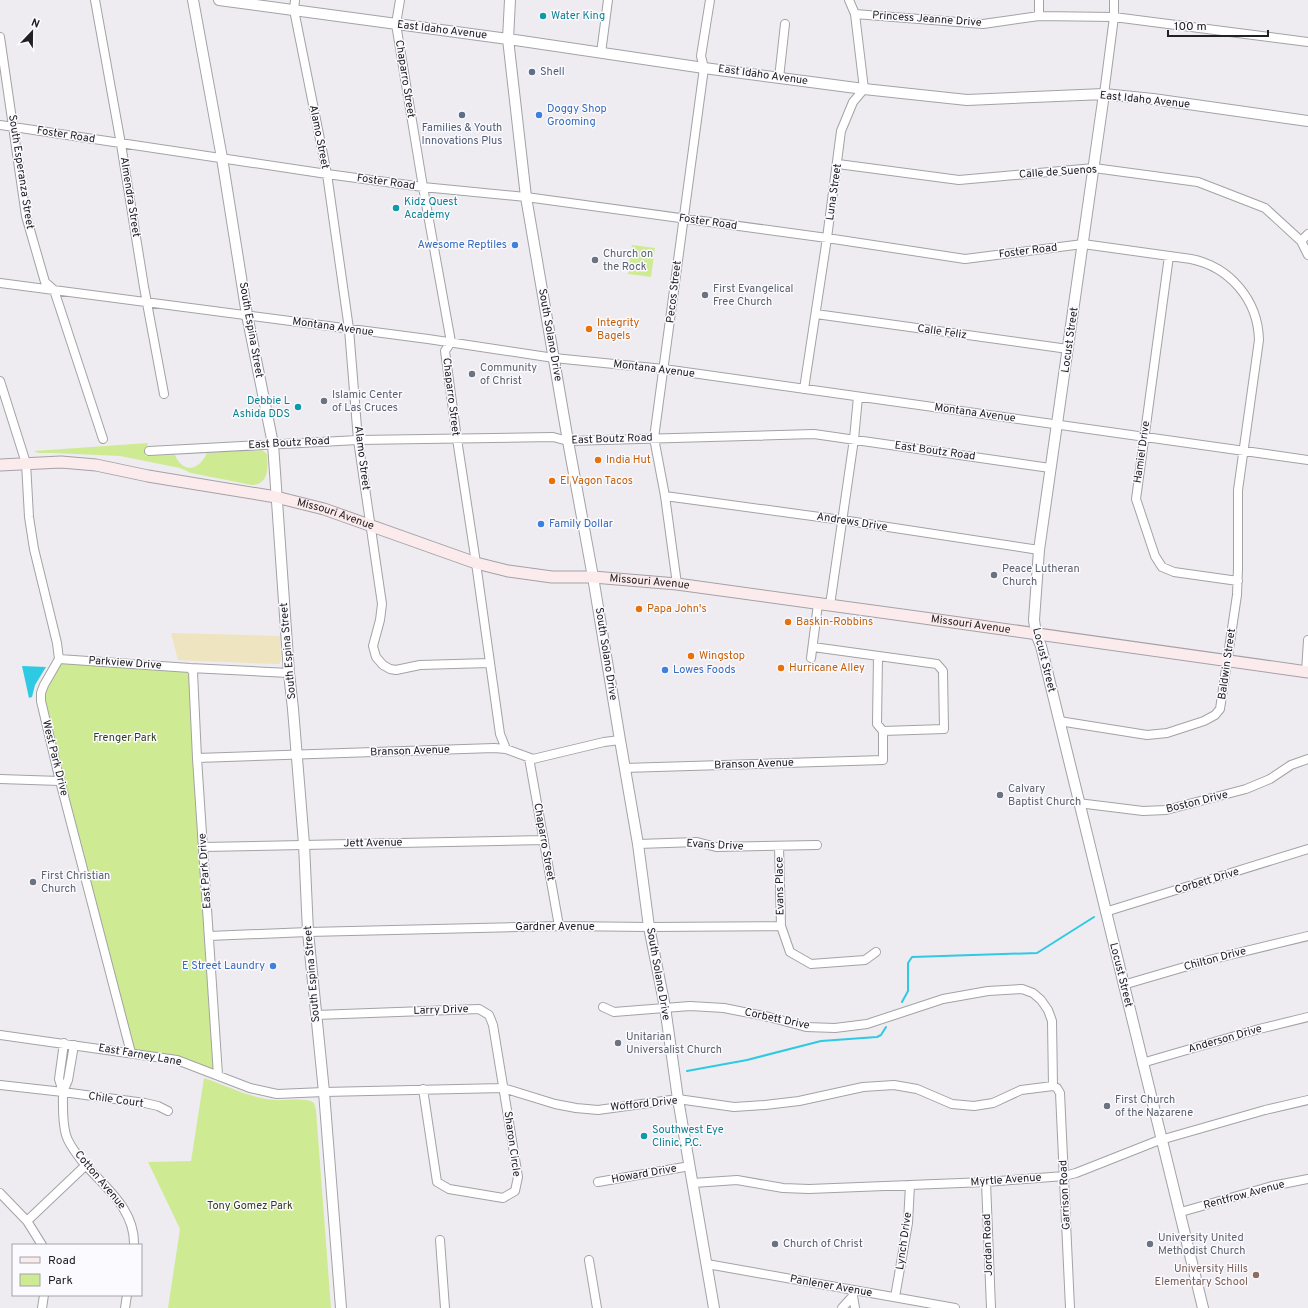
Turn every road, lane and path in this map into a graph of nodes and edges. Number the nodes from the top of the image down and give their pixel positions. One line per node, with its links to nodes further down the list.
1 (95, 0): 29 (street, Almendra Street)
2 (193, 0): 30 (street, South Espina Street)
3 (219, 0): 12 (street, East Idaho Avenue)
4 (295, 0): 12 (street, Alamo Street)
5 (400, 0): 16 (street, Chaparro Street)
6 (510, 0): 19 (street, South Solano Drive)
7 (608, 0): 21 (street)
8 (710, 0): 22 (street, Pecos Street)
9 (850, 0): 13 (street)
10 (1039, 0): 14 (street)
11 (1114, 0): 15 (street, Locust Street)
12 (294, 10): 16 (street, East Idaho Avenue); 33 (street, Alamo Street)
13 (856, 14): 14 (street, Princess Jeanne Drive); 24 (street)
14 (1039, 16): 15 (street, Princess Jeanne Drive)
15 (1114, 18): 20 (street, Princess Jeanne Drive); 25 (street, Locust Street)
16 (396, 24): 19 (street, East Idaho Avenue); 34 (street, Chaparro Street)
17 (785, 24): 23 (street)
18 (0, 37): 28 (street, South Esperanza Street)
19 (508, 38): 21 (street, East Idaho Avenue); 35 (street, South Solano Drive)
20 (1308, 42)
21 (601, 53): 22 (street, East Idaho Avenue)
22 (704, 68): 23 (street, East Idaho Avenue); 36 (street, Pecos Street)
23 (779, 78): 24 (street, East Idaho Avenue)
24 (864, 89): 25 (street, East Idaho Avenue); 31 (street, Luna Street)
25 (1104, 94): 26 (street, East Idaho Avenue); 32 (street, Locust Street)
26 (1308, 121)
27 (0, 125): 28 (street, Foster Road)
28 (14, 127): 29 (street, Foster Road); 44 (street, South Esperanza Street)
29 (121, 144): 30 (street, Foster Road); 45 (street, Almendra Street)
30 (222, 158): 33 (street, Foster Road); 47 (street, South Espina Street)
31 (838, 164): 32 (street, Calle de Suenos); 38 (street, Luna Street)
32 (1094, 168): 39 (street, Calle de Suenos); 40 (street, Locust Street)
33 (327, 174): 34 (street, Foster Road); 48 (street, Alamo Street)
34 (423, 187): 35 (street, Foster Road); 49 (street, Chaparro Street)
35 (526, 197): 36 (street, Foster Road); 51 (street, South Solano Drive)
36 (684, 218): 38 (street, Foster Road); 52 (street, Pecos Street)
37 (1308, 234): 39 (street)
38 (827, 238): 40 (street, Foster Road); 46 (street, Luna Street)
39 (1301, 241): 41 (street)
40 (1083, 244): 42 (street, Foster Road); 50 (street, Locust Street)
41 (1308, 255)
42 (1169, 256): 58 (street, Hamiel Drive); 67 (street, Foster Road)
43 (0, 283): 44 (street, Montana Avenue)
44 (54, 290): 45 (street, Montana Avenue); 60 (street, South Esperanza Street)
45 (147, 302): 47 (street, Montana Avenue); 55 (street, Almendra Street)
46 (816, 314): 50 (street, Calle Feliz); 54 (street, Luna Street)
47 (247, 315): 48 (street, Montana Avenue); 65 (street, South Espina Street)
48 (348, 329): 49 (street, Montana Avenue); 63 (street, Alamo Street)
49 (451, 342): 51 (street, Montana Avenue); 61 (street, Chaparro Street)
50 (1068, 349): 57 (street, Locust Street)
51 (554, 358): 52 (street, Montana Avenue); 64 (street, South Solano Drive)
52 (664, 369): 54 (street, Montana Avenue); 59 (street, Pecos Street)
53 (0, 381): 69 (street)
54 (804, 389): 56 (street, Montana Avenue)
55 (164, 394)
56 (858, 397): 57 (street, Montana Avenue); 62 (street)
57 (1057, 424): 58 (street, Montana Avenue); 71 (street, Locust Street)
58 (1144, 437): 67 (street, Montana Avenue); 79 (street, Hamiel Drive)
59 (654, 438): 62 (street, East Boutz Road); 64 (street, East Boutz Road); 72 (street, Pecos Street)
60 (103, 439)
61 (457, 439): 63 (street, East Boutz Road); 64 (street, East Boutz Road); 77 (street, Chaparro Street)
62 (854, 439): 71 (street, East Boutz Road); 74 (street)
63 (358, 440): 65 (street, East Boutz Road); 75 (street, Alamo Street)
64 (568, 441): 78 (street, South Solano Drive)
65 (273, 444): 66 (street, East Boutz Road); 73 (street, South Espina Street)
66 (149, 451)
67 (1244, 451): 68 (street, Montana Avenue); 79 (street, Baldwin Street)
68 (1308, 460)
69 (26, 463): 70 (main road, Missouri Avenue); 73 (main road, Missouri Avenue); 88 (street)
70 (0, 465)
71 (1050, 468): 76 (street, Locust Street)
72 (665, 496): 74 (street, Andrews Drive); 80 (street, Pecos Street)
73 (276, 498): 75 (main road, Missouri Avenue); 92 (street, South Espina Street)
74 (842, 520): 76 (street, Andrews Drive); 82 (street)
75 (371, 526): 77 (main road, Missouri Avenue); 90 (street, Alamo Street)
76 (1039, 550): 83 (street, Locust Street)
77 (476, 563): 78 (main road, Missouri Avenue); 90 (street, Chaparro Street)
78 (594, 577): 80 (main road, Missouri Avenue); 96 (street, South Solano Drive)
79 (1238, 581): 89 (street, Baldwin Street)
80 (676, 584): 81 (main road, Missouri Avenue)
81 (818, 604): 82 (main road, Missouri Avenue); 85 (street)
82 (830, 605): 83 (main road, Missouri Avenue)
83 (1036, 634): 89 (main road, Missouri Avenue); 94 (street, Locust Street)
84 (1308, 640): 93 (street)
85 (813, 647): 86 (street); 87 (street)
86 (878, 656): 95 (street); 95 (street)
87 (811, 658)
88 (59, 659): 91 (street, Parkview Drive); 104 (street, West Park Drive)
89 (1228, 660): 93 (main road, Missouri Avenue); 94 (street, Baldwin Street)
90 (489, 663): 97 (street, Chaparro Street)
91 (190, 668): 92 (street, Parkview Drive); 99 (street, East Park Drive)
92 (289, 672): 98 (street, South Espina Street)
93 (1307, 672)
94 (1059, 721): 105 (street, Locust Street)
95 (883, 731): 102 (street, Branson Avenue)
96 (620, 740): 100 (street, Branson Avenue); 102 (street, South Solano Drive)
97 (506, 749): 98 (street, Branson Avenue); 100 (street, Branson Avenue)
98 (297, 755): 99 (street, Branson Avenue); 107 (street, South Espina Street)
99 (197, 758): 111 (street, East Park Drive)
100 (529, 758): 106 (street, Chaparro Street)
101 (1308, 759): 105 (street, Boston Drive)
102 (624, 768): 108 (street, South Solano Drive)
103 (0, 779): 104 (street)
104 (60, 782): 129 (street, West Park Drive)
105 (1078, 803): 113 (street, Locust Street)
106 (544, 840): 107 (street, Jett Avenue); 114 (street, Chaparro Street)
107 (304, 844): 111 (street, Jett Avenue); 117 (street, South Espina Street)
108 (638, 844): 109 (street, Evans Drive); 116 (street, South Solano Drive)
109 (779, 846): 110 (street, Evans Drive); 115 (street, Evans Place)
110 (817, 846)
111 (203, 847): 118 (street, East Park Drive)
112 (1308, 849): 113 (street, Corbett Drive)
113 (1105, 912): 121 (street, Locust Street)
114 (559, 926): 116 (street, Gardner Avenue); 117 (street, Gardner Avenue)
115 (781, 926): 116 (street, Gardner Avenue); 120 (street)
116 (649, 927): 123 (street, South Solano Drive)
117 (308, 932): 118 (street, Gardner Avenue); 124 (street, South Espina Street)
118 (209, 936): 131 (street, East Park Drive)
119 (1308, 936): 121 (street, Chilton Drive)
120 (876, 952)
121 (1123, 986): 130 (street, Locust Street)
122 (603, 1007): 123 (street, Corbett Drive)
123 (665, 1008): 133 (street, Corbett Drive); 138 (street, South Solano Drive)
124 (316, 1015): 134 (street, Larry Drive); 137 (street, South Espina Street)
125 (1308, 1018): 130 (street, Anderson Drive)
126 (0, 1035): 127 (street, East Farney Lane)
127 (64, 1043): 128 (street, East Farney Lane); 136 (street, Cotton Avenue)
128 (74, 1045): 129 (street, East Farney Lane); 136 (street, Cotton Avenue)
129 (131, 1052): 131 (street, East Farney Lane)
130 (1142, 1063): 141 (street, Locust Street)
131 (218, 1075): 137 (street, East Farney Lane)
132 (0, 1085): 136 (street, Chile Court)
133 (1053, 1086): 138 (street, Wofford Drive); 144 (street, Garrison Road)
134 (503, 1088): 135 (street, Wofford Drive); 135 (street, Sharon Circle); 138 (street, Wofford Drive)
135 (423, 1089): 137 (street, Wofford Drive)
136 (63, 1092): 140 (street, Chile Court); 142 (street, Cotton Avenue)
137 (324, 1092): 165 (street, South Espina Street)
138 (678, 1099): 143 (street, South Solano Drive)
139 (1308, 1100): 141 (street, Myrtle Avenue)
140 (168, 1111)
141 (1162, 1140): 144 (street, Myrtle Avenue); 151 (street, Locust Street)
142 (86, 1165): 152 (street); 155 (street, Cotton Avenue)
143 (690, 1166): 146 (street, Howard Drive); 148 (street, South Solano Drive)
144 (1064, 1176): 147 (street, Myrtle Avenue); 173 (street, Garrison Road)
145 (1308, 1179): 151 (street, Rentfrow Avenue)
146 (598, 1182)
147 (986, 1182): 149 (street, Myrtle Avenue); 172 (street, Jordan Road)
148 (693, 1183): 149 (street, Myrtle Avenue); 157 (street, South Solano Drive)
149 (910, 1185): 161 (street, Lynch Drive)
150 (0, 1192): 152 (street)
151 (1181, 1212): 174 (street, Locust Street)
152 (28, 1221): 154 (street)
153 (440, 1240): 166 (street)
154 (41, 1244)
155 (134, 1244)
156 (589, 1260): 167 (street)
157 (707, 1264): 158 (street, Panlener Avenue); 168 (street, South Solano Drive)
158 (852, 1293): 161 (street, Panlener Avenue); 169 (street); 170 (street)
159 (44, 1296): 163 (street)
160 (127, 1296): 164 (street)
161 (895, 1297): 162 (street, Panlener Avenue)
162 (940, 1307): 171 (street, Panlener Avenue)
163 (42, 1308)
164 (125, 1308)
165 (341, 1308)
166 (445, 1308)
167 (597, 1308)
168 (714, 1308)
169 (842, 1308)
170 (855, 1308)
171 (956, 1308)
172 (991, 1308)
173 (1070, 1308)
174 (1203, 1308)

